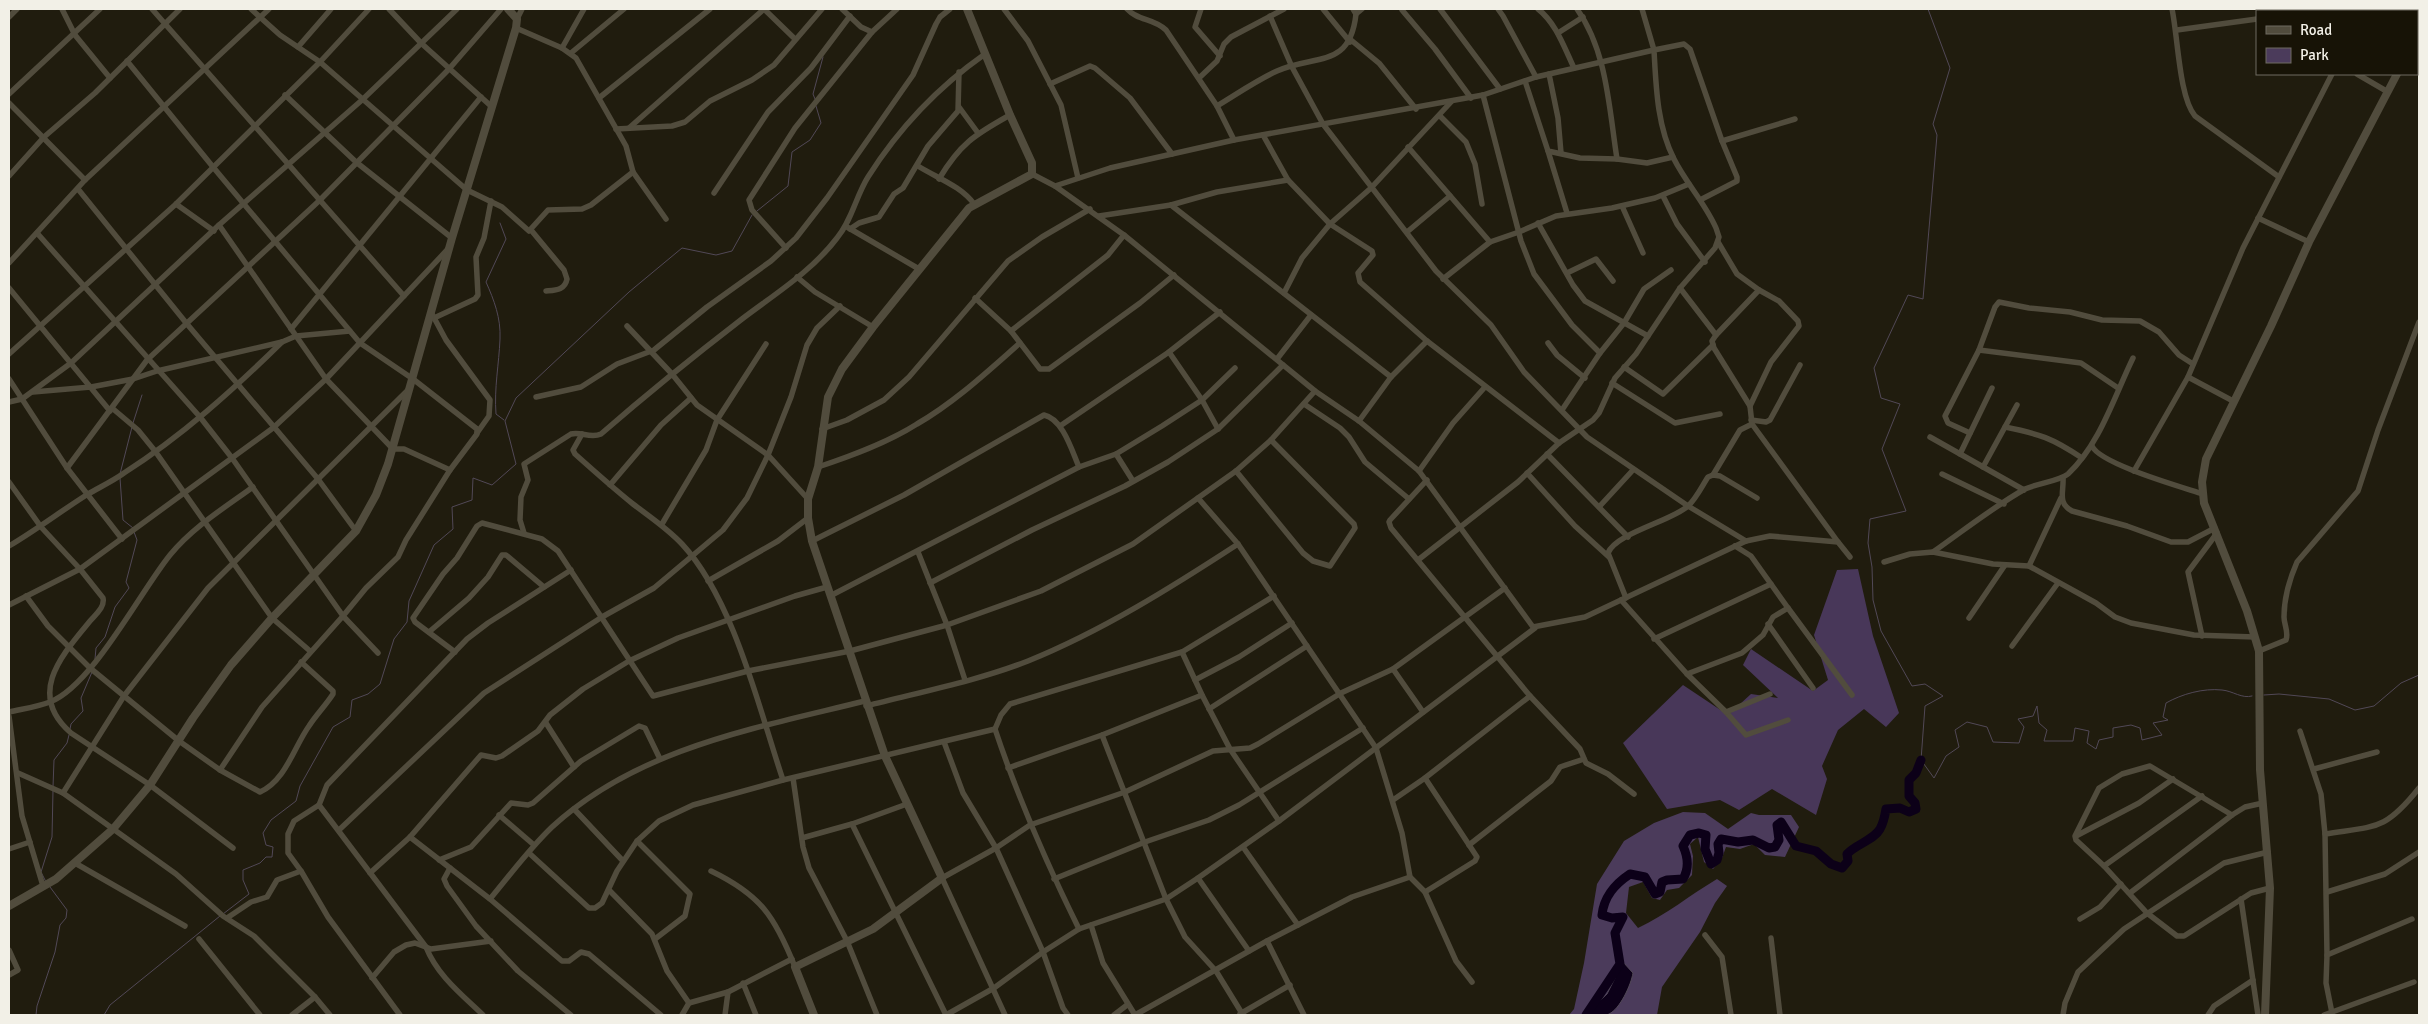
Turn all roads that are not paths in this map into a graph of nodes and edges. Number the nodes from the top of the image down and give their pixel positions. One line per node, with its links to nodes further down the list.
1 (17, 9): 42 (street)
2 (62, 9): 51 (street)
3 (100, 9): 51 (street)
4 (152, 9): 46 (street)
5 (180, 9): 46 (street)
6 (251, 9): 43 (street)
7 (268, 9): 43 (street)
8 (330, 9): 55 (street)
9 (369, 9): 62 (street)
10 (389, 9): 54 (street)
11 (457, 9): 54 (street)
12 (501, 9): 67 (street)
13 (508, 9): 47 (street)
14 (522, 9): 47 (street)
15 (584, 9): 56 (street)
16 (624, 9): 58 (street)
17 (710, 9): 84 (street)
18 (764, 9): 52 (street); 100 (street)
19 (822, 9): 52 (street)
20 (842, 9): 40 (street)
21 (897, 9): 49 (street)
22 (950, 9): 167 (street)
23 (967, 9): 59 (street)
24 (1004, 9): 77 (street)
25 (1127, 9): 75 (street)
26 (1201, 9): 60 (street)
27 (1284, 9): 41 (street)
28 (1322, 9): 53 (street)
29 (1362, 9): 38 (street)
30 (1440, 9): 78 (street)
31 (1498, 9): 73 (street)
32 (1538, 9): 39 (street)
33 (1551, 9): 39 (street)
34 (1577, 9): 44 (street)
35 (1642, 9): 57 (street)
36 (2172, 9): 48 (street)
37 (1402, 10): 85 (street)
38 (1355, 11): 53 (street)
39 (1545, 14): 50 (street)
40 (850, 16): 49 (street); 132 (street)
41 (1270, 16): 60 (street); 64 (street)
42 (9, 17)
43 (259, 17): 55 (street); 65 (street)
44 (1583, 17): 50 (street); 63 (street)
45 (2256, 19): 48 (street)
46 (166, 23): 61 (street); 65 (street)
47 (516, 24): 56 (street); 91 (street)
48 (2177, 30): 122 (street)
49 (872, 32): 167 (street)
50 (1558, 33): 66 (street)
51 (75, 35): 74 (street); 80 (street)
52 (795, 39): 100 (street)
53 (1350, 41): 64 (street); 93 (street)
54 (421, 43): 67 (street); 86 (street)
55 (298, 47): 62 (street)
56 (562, 48): 58 (street)
57 (1654, 50): 63 (street); 107 (street); 112 (street)
58 (571, 53): 84 (street)
59 (985, 54): 68 (street); 94 (street)
60 (1220, 56): 75 (street)
61 (128, 61): 74 (street); 90 (street)
62 (320, 62): 82 (street); 86 (street)
63 (1602, 62): 66 (street); 114 (street)
64 (1292, 67): 89 (street); 98 (street)
65 (205, 68): 90 (street); 97 (street)
66 (1574, 68): 69 (street)
67 (449, 69): 83 (street); 99 (street)
68 (959, 72): 92 (street); 153 (street)
69 (1549, 74): 73 (street); 110 (street)
70 (2331, 75): 122 (street)
71 (2359, 75): 79 (street)
72 (2396, 75): 79 (street)
73 (1536, 76): 76 (street)
74 (110, 78): 105 (street)
75 (1199, 78): 89 (street)
76 (1525, 80): 78 (street); 109 (street)
77 (1050, 84): 111 (street); 123 (street)
78 (1500, 89): 81 (street)
79 (2388, 92): 164 (street)
80 (9, 94)
81 (1483, 95): 85 (street); 157 (street)
82 (285, 96): 97 (street); 102 (street)
83 (481, 97): 91 (street); 113 (street)
84 (599, 98): 101 (street)
85 (1471, 98): 87 (street)
86 (362, 100): 99 (street); 102 (street)
87 (1451, 102): 93 (street); 95 (street)
88 (9, 103): 105 (street)
89 (1218, 106): 106 (street)
90 (164, 107): 118 (street); 125 (street)
91 (492, 107): 131 (street)
92 (959, 107): 103 (street); 117 (street)
93 (1416, 109): 98 (street)
94 (1010, 116): 103 (street); 120 (street)
95 (1440, 116): 108 (street); 142 (street)
96 (1795, 119): 107 (street)
97 (255, 124): 116 (street); 118 (street)
98 (1323, 124): 104 (street); 129 (street)
99 (393, 125): 113 (street); 115 (street)
100 (629, 128): 101 (street)
101 (616, 129): 119 (street)
102 (325, 133): 115 (street); 116 (street)
103 (978, 133): 124 (street)
104 (1263, 135): 106 (street); 126 (street)
105 (44, 137): 121 (street); 125 (street)
106 (1234, 140): 111 (street)
107 (1722, 141): 137 (street)
108 (1408, 147): 129 (street); 133 (street)
109 (1548, 151): 110 (street); 146 (street)
110 (1561, 152): 114 (street)
111 (1172, 154): 123 (street)
112 (1673, 157): 114 (street); 127 (street)
113 (429, 158): 131 (street); 135 (street)
114 (1617, 159)
115 (356, 162): 135 (street); 136 (street)
116 (290, 165): 136 (street); 140 (street)
117 (918, 166): 124 (street); 153 (street)
118 (213, 167): 139 (street); 140 (street)
119 (633, 172): 149 (street); 154 (street)
120 (1032, 174): 128 (street); 141 (street)
121 (9, 176)
122 (2279, 177): 148 (street)
123 (1078, 178): 128 (street)
124 (939, 179): 141 (street)
125 (85, 180): 130 (street)
126 (1288, 180): 143 (street); 151 (street)
127 (1689, 184): 134 (street); 137 (street)
128 (1055, 186): 145 (street)
129 (1371, 188): 151 (street); 156 (street)
130 (78, 189): 158 (street); 166 (street)
131 (467, 190): 138 (street); 160 (street)
132 (714, 193)
133 (1450, 196): 156 (street); 162 (street)
134 (1663, 196): 144 (street); 170 (street)
135 (398, 197): 160 (street); 165 (street)
136 (320, 200): 161 (street); 165 (street)
137 (1700, 200): 163 (street)
138 (491, 201): 154 (street); 192 (street)
139 (176, 204): 155 (street); 166 (street)
140 (245, 204): 152 (street); 161 (street)
141 (974, 204): 173 (street)
142 (1482, 204)
143 (1171, 205): 147 (street); 186 (street)
144 (1622, 206): 146 (street); 169 (street)
145 (1090, 209): 147 (street); 189 (street)
146 (1567, 213): 150 (street)
147 (1099, 216): 159 (street)
148 (2258, 218): 164 (street); 224 (street)
149 (666, 219)
150 (1538, 223): 157 (street); 175 (street)
151 (1330, 224): 186 (street); 207 (street)
152 (219, 226): 155 (street); 172 (street)
153 (848, 228): 173 (street); 177 (street)
154 (531, 230): 185 (street)
155 (214, 231): 180 (street)
156 (1407, 232): 178 (street)
157 (1519, 232): 162 (street); 217 (street)
158 (37, 233): 171 (street); 181 (street)
159 (1124, 235): 176 (street); 203 (street)
160 (452, 238): 168 (street)
161 (276, 241): 172 (street); 187 (street)
162 (1490, 242): 178 (street)
163 (1718, 242): 170 (street); 184 (street)
164 (2309, 242): 251 (street)
165 (358, 246): 187 (street); 188 (street)
166 (126, 247): 180 (street); 181 (street)
167 (786, 248): 215 (street)
168 (448, 249): 188 (street); 192 (street)
169 (1643, 253)
170 (1704, 262): 183 (street)
171 (9, 263)
172 (249, 267): 197 (street); 201 (street)
173 (918, 270): 200 (street)
174 (1671, 270): 196 (street)
175 (1567, 273): 179 (street); 196 (street)
176 (1174, 275): 191 (street); 210 (street)
177 (797, 277): 190 (street); 230 (street)
178 (1443, 279): 257 (street)
179 (1613, 281)
180 (157, 285): 194 (street); 197 (street)
181 (84, 286): 194 (street); 198 (street)
182 (9, 288): 198 (street)
183 (1680, 288): 204 (street); 206 (street)
184 (1759, 290): 204 (street); 255 (street)
185 (546, 291)
186 (1284, 293): 193 (street)
187 (319, 294): 201 (street); 202 (street)
188 (404, 296): 209 (street)
189 (975, 298): 203 (street); 267 (street)
190 (840, 306): 200 (street); 282 (street)
191 (1220, 312): 216 (street); 221 (street)
192 (432, 315): 237 (street); 271 (street)
193 (1311, 315): 221 (street); 232 (street)
194 (116, 322): 222 (street); 223 (street)
195 (2419, 322): 378 (street)
196 (1624, 323): 206 (street); 217 (street)
197 (187, 324): 219 (street); 222 (street)
198 (41, 325): 218 (street); 223 (street)
199 (627, 326): 215 (street)
200 (873, 327): 267 (street)
201 (292, 329): 205 (street)
202 (350, 330): 205 (street); 209 (street)
203 (1010, 331): 210 (street)
204 (1716, 335): 213 (street)
205 (296, 336): 208 (street); 236 (street)
206 (1648, 336): 227 (street)
207 (1427, 341): 232 (street); 241 (street)
208 (282, 342): 219 (street); 239 (street)
209 (360, 343): 236 (street); 237 (street)
210 (1020, 343): 285 (street)
211 (1548, 343): 233 (street)
212 (766, 344): 260 (street)
213 (1712, 345): 227 (street); 255 (street)
214 (1979, 350): 224 (street); 244 (street); 270 (street)
215 (651, 352): 230 (street); 247 (street)
216 (1169, 352): 250 (street); 263 (street)
217 (1600, 353): 233 (street)
218 (9, 354)
219 (214, 358): 229 (street); 239 (street)
220 (2133, 358): 244 (street)
221 (1277, 359): 225 (street)
222 (147, 360): 229 (street); 235 (street)
223 (71, 363): 240 (street); 246 (street)
224 (2193, 364): 231 (street)
225 (1283, 365): 245 (street); 268 (street)
226 (1800, 365): 262 (street)
227 (1624, 367): 238 (street)
228 (1235, 368): 250 (street)
229 (157, 371): 235 (street); 259 (street)
230 (672, 374): 248 (street); 272 (street)
231 (2188, 376): 251 (street); 292 (street)
232 (1391, 377): 261 (street)
233 (1585, 378): 257 (street)
234 (9, 379): 249 (street)
235 (133, 379): 240 (street); 256 (street)
236 (326, 379): 265 (street); 266 (street)
237 (413, 379): 242 (street); 271 (street)
238 (1612, 383): 258 (street); 269 (street)
239 (238, 386): 259 (street); 265 (street)
240 (91, 387): 246 (street); 256 (street)
241 (1485, 387): 275 (street); 290 (street)
242 (410, 388): 266 (street); 277 (street)
243 (1992, 388): 270 (street)
244 (2118, 388): 276 (street)
245 (1315, 391): 253 (street); 261 (street)
246 (31, 392): 249 (street)
247 (536, 398)
248 (691, 398): 260 (street); 302 (street)
249 (22, 399): 252 (street); 288 (street)
250 (1202, 400): 268 (street); 279 (street)
251 (2233, 401): 306 (street)
252 (9, 402)
253 (1304, 404): 274 (street); 312 (street)
254 (2017, 405): 264 (street)
255 (1750, 406): 262 (street)
256 (111, 409): 278 (street); 288 (street)
257 (1562, 410): 269 (street)
258 (1720, 414)
259 (200, 417): 278 (street); 283 (street)
260 (716, 420): 282 (street); 319 (street)
261 (1359, 421): 290 (street)
262 (1752, 422): 296 (street); 329 (street)
263 (1060, 426): 286 (street); 327 (street)
264 (2005, 427): 284 (street); 287 (street)
265 (273, 428): 283 (street); 298 (street)
266 (370, 428): 277 (street); 298 (street)
267 (822, 429): 285 (street)
268 (1218, 429): 300 (street)
269 (1578, 429): 275 (street); 291 (street)
270 (1970, 433): 281 (street)
271 (476, 434): 289 (street)
272 (582, 434): 302 (street); 324 (street)
273 (1930, 437): 281 (street)
274 (1271, 440): 293 (street); 293 (street)
275 (1559, 443): 280 (street)
276 (2092, 446): 284 (street); 292 (street)
277 (393, 450): 289 (street); 322 (street)
278 (155, 451): 305 (street); 307 (street)
279 (1116, 454): 286 (street); 300 (street)
280 (1547, 454): 294 (street); 315 (street)
281 (1960, 454): 287 (street)
282 (768, 455): 311 (street); 336 (street)
283 (232, 458): 303 (street); 305 (street)
284 (2082, 458): 297 (street)
285 (818, 467): 311 (street)
286 (1079, 467): 333 (street)
287 (1983, 467): 304 (street)
288 (67, 468): 307 (street)
289 (450, 470): 359 (street)
290 (1419, 470): 299 (street)
291 (1633, 470): 314 (street); 315 (street)
292 (2134, 470): 306 (street)
293 (1236, 471): 308 (street)
294 (1527, 473): 321 (street); 337 (street)
295 (1942, 474): 313 (street)
296 (1713, 475): 309 (street); 314 (street)
297 (2062, 478): 304 (street); 310 (street)
298 (318, 479): 317 (street); 322 (street)
299 (1427, 480): 312 (street); 321 (street)
300 (1133, 481): 347 (street)
301 (9, 482): 320 (street)
302 (610, 485): 319 (street)
303 (253, 487): 317 (street); 318 (street)
304 (2024, 490): 313 (street)
305 (185, 494): 318 (street); 326 (street)
306 (2203, 494): 323 (street)
307 (88, 495): 320 (street); 326 (street)
308 (1198, 498): 330 (street); 367 (street)
309 (1757, 498)
310 (2061, 498): 323 (street); 342 (street)
311 (808, 499): 316 (street)
312 (1409, 499): 338 (street)
313 (2004, 504): 334 (street)
314 (1688, 506): 325 (street); 328 (street)
315 (1599, 507): 325 (street)
316 (808, 518): 327 (street); 346 (street)
317 (277, 521): 340 (street); 345 (street)
318 (204, 522): 340 (street); 385 (street)
319 (662, 524): 336 (street)
320 (41, 527): 331 (street); 343 (street)
321 (1462, 528): 338 (street); 352 (street)
322 (356, 531): 345 (street)
323 (2216, 531): 370 (street); 371 (street)
324 (524, 534): 344 (street); 369 (street)
325 (1628, 537): 337 (street)
326 (122, 540): 343 (street)
327 (812, 541): 351 (street)
328 (1746, 541): 329 (street); 332 (street)
329 (1838, 542): 335 (street)
330 (1238, 544): 355 (street); 389 (street)
331 (9, 546)
332 (1735, 546): 349 (street); 356 (street)
333 (918, 552): 347 (street); 354 (street)
334 (1933, 552): 339 (street); 341 (street)
335 (1850, 556)
336 (692, 558): 346 (street); 360 (street)
337 (1610, 558): 356 (street)
338 (1418, 560): 361 (street)
339 (1884, 562)
340 (234, 565): 362 (street); 396 (street)
341 (2005, 565): 342 (street); 363 (street)
342 (2028, 566): 348 (street)
343 (80, 569): 353 (street); 375 (street)
344 (571, 570): 350 (street); 360 (street)
345 (314, 576): 359 (street); 362 (street)
346 (708, 581): 364 (street)
347 (930, 583): 367 (street)
348 (2058, 583): 370 (street); 374 (street)
349 (1771, 584): 358 (street); 372 (street)
350 (544, 587): 369 (street); 379 (street)
351 (827, 587): 354 (street); 364 (street)
352 (1505, 588): 361 (street); 368 (street)
353 (26, 596): 357 (street); 375 (street)
354 (830, 596): 377 (street)
355 (1274, 596): 365 (street); 380 (street)
356 (1623, 599): 368 (street); 372 (street)
357 (9, 605)
358 (1788, 608): 366 (street); 395 (street)
359 (343, 616): 376 (street); 381 (street)
360 (602, 617): 383 (street); 447 (street)
361 (1465, 617): 382 (street); 386 (street)
362 (272, 618): 376 (street); 411 (street)
363 (1969, 618)
364 (728, 620): 383 (street); 387 (street)
365 (1292, 623): 373 (street); 390 (street)
366 (1768, 624): 388 (street); 391 (street)
367 (947, 625): 377 (street); 389 (street)
368 (1535, 628): 382 (street)
369 (430, 632): 379 (street)
370 (2202, 636): 371 (street)
371 (2255, 637): 378 (street)
372 (1654, 639): 388 (street)
373 (1307, 646): 392 (street); 400 (street)
374 (2012, 646)
375 (69, 647): 385 (street); 398 (street)
376 (310, 651): 384 (street)
377 (850, 651): 387 (street); 399 (street)
378 (2258, 651): 437 (street)
379 (456, 652): 439 (street)
380 (1182, 652): 390 (street); 408 (street)
381 (378, 653)
382 (1497, 656): 397 (street); 401 (street)
383 (629, 661): 387 (street); 405 (street)
384 (301, 662): 423 (street); 423 (street)
385 (90, 668): 396 (street); 398 (street)
386 (1393, 669): 392 (street); 401 (street)
387 (748, 671): 406 (street)
388 (1687, 674): 402 (street)
389 (965, 680): 399 (street)
390 (1195, 680): 394 (street)
391 (1813, 688)
392 (1341, 693): 407 (street); 414 (street)
393 (1770, 694): 402 (street)
394 (1202, 695): 400 (street); 410 (street)
395 (1852, 695)
396 (124, 696): 411 (street); 413 (street)
397 (1530, 696): 419 (street); 426 (street)
398 (50, 702): 403 (street); 413 (street)
399 (866, 704): 406 (street); 417 (street)
400 (1209, 709): 414 (street)
401 (1423, 712): 415 (street)
402 (1726, 712): 404 (street)
403 (9, 714): 424 (street)
404 (1788, 720)
405 (546, 723): 420 (street); 450 (street)
406 (765, 726): 418 (street); 428 (street)
407 (1364, 728): 415 (street); 432 (street)
408 (995, 729): 412 (street); 421 (street)
409 (2300, 731): 422 (street)
410 (1102, 735): 421 (street); 431 (street)
411 (179, 741): 423 (street); 429 (street)
412 (944, 742): 417 (street); 460 (street)
413 (94, 746): 429 (street); 433 (street)
414 (1230, 748): 431 (street); 432 (street)
415 (1376, 748): 436 (street); 443 (street)
416 (2377, 752): 422 (street)
417 (885, 756): 425 (street); 438 (street)
418 (660, 759): 420 (street); 440 (street)
419 (1584, 759): 434 (street); 455 (street)
420 (574, 767): 441 (street)
421 (1008, 768): 445 (street)
422 (2314, 769): 448 (street)
423 (220, 770)
424 (18, 773): 433 (street); 453 (street)
425 (794, 778): 428 (street); 451 (street)
426 (1426, 778): 436 (street); 455 (street)
427 (2173, 779): 435 (street); 449 (street); 449 (street)
428 (783, 780): 452 (street)
429 (150, 785): 446 (street); 459 (street)
430 (2419, 788): 448 (street)
431 (1126, 792): 445 (street); 454 (street)
432 (1260, 792): 443 (street); 454 (street)
433 (63, 793): 446 (street)
434 (1634, 794)
435 (2202, 796): 442 (street); 467 (street)
436 (1393, 800): 472 (street)
437 (2263, 803): 442 (street); 461 (street)
438 (907, 804): 444 (street); 473 (street)
439 (319, 805): 447 (street); 469 (street)
440 (574, 808): 456 (street); 465 (street)
441 (499, 815): 456 (street); 464 (street)
442 (2232, 816): 482 (street)
443 (1279, 821): 457 (street)
444 (852, 824): 451 (street); 487 (street)
445 (1030, 825): 460 (street); 475 (street)
446 (113, 829): 466 (street); 489 (street)
447 (339, 830): 471 (street)
448 (2325, 834): 481 (street)
449 (2075, 836): 467 (street)
450 (410, 837): 464 (street); 471 (street)
451 (802, 838): 501 (street)
452 (638, 841): 465 (street); 499 (street)
453 (30, 842): 458 (street); 477 (street)
454 (1145, 842): 475 (street); 485 (street)
455 (1470, 845): 480 (street)
456 (534, 846): 463 (street)
457 (1243, 847): 474 (street); 493 (street)
458 (9, 848)
459 (233, 848)
460 (996, 848): 473 (street); 506 (street)
461 (2268, 852): 478 (street); 488 (street)
462 (2419, 852): 481 (street)
463 (529, 854): 479 (street); 483 (street)
464 (439, 860): 468 (street)
465 (623, 861): 479 (street)
466 (74, 863): 477 (street); 494 (street)
467 (2104, 866): 476 (street)
468 (450, 868): 483 (street); 500 (street)
469 (302, 871): 489 (street); 511 (street)
470 (711, 871): 508 (street)
471 (370, 873): 503 (street)
472 (1410, 877): 480 (street); 493 (street)
473 (942, 878): 487 (street); 517 (street)
474 (1198, 878): 485 (street); 505 (street)
475 (1054, 879): 495 (street)
476 (2121, 884): 482 (street); 490 (street)
477 (43, 886): 486 (street)
478 (2270, 888): 484 (street); 547 (street)
479 (610, 891): 499 (street)
480 (1425, 892): 513 (street)
481 (2327, 892): 507 (street)
482 (2130, 893): 488 (street)
483 (490, 899): 530 (street)
484 (2241, 899): 488 (street); 512 (street)
485 (1166, 900): 492 (street); 509 (street)
486 (9, 906)
487 (896, 914): 501 (street); 536 (street)
488 (2147, 914): 544 (street)
489 (225, 917): 519 (street)
490 (2080, 919)
491 (2412, 920): 507 (street)
492 (1091, 925): 495 (street); 521 (street)
493 (1298, 925): 502 (street)
494 (185, 926)
495 (1079, 929): 506 (street)
496 (1705, 935): 542 (street)
497 (1771, 938): 543 (street)
498 (199, 939): 525 (street)
499 (655, 939): 520 (street)
500 (491, 941): 503 (street); 529 (street)
501 (847, 941): 508 (street); 535 (street)
502 (1267, 941): 505 (street); 516 (street)
503 (426, 947): 511 (street); 528 (street)
504 (9, 950): 510 (street)
505 (1249, 951): 509 (street)
506 (1043, 952): 517 (street); 538 (street)
507 (2327, 955): 522 (street)
508 (794, 963): 515 (street); 534 (street)
509 (1216, 971): 524 (street); 540 (street)
510 (9, 975)
511 (372, 978): 523 (street)
512 (2252, 980): 545 (street); 546 (street)
513 (1472, 982)
514 (2414, 982): 522 (street)
515 (743, 983): 518 (street); 533 (street)
516 (1290, 985): 524 (street); 541 (street)
517 (994, 988): 536 (street); 537 (street)
518 (728, 992): 520 (street); 532 (street)
519 (315, 997): 526 (street); 527 (street)
520 (689, 1003): 531 (street)
521 (1127, 1005): 539 (street); 540 (street)
522 (2332, 1013): 548 (street)
523 (398, 1014)
524 (1241, 1014)
525 (260, 1015)
526 (292, 1015)
527 (330, 1015)
528 (483, 1015)
529 (571, 1015)
530 (661, 1015)
531 (682, 1015)
532 (725, 1015)
533 (756, 1015)
534 (814, 1015)
535 (877, 1015)
536 (946, 1015)
537 (1005, 1015)
538 (1068, 1015)
539 (1114, 1015)
540 (1135, 1015)
541 (1304, 1015)
542 (1731, 1015)
543 (1780, 1015)
544 (2063, 1015)
545 (2208, 1015)
546 (2258, 1015)
547 (2265, 1015)
548 (2324, 1015)

